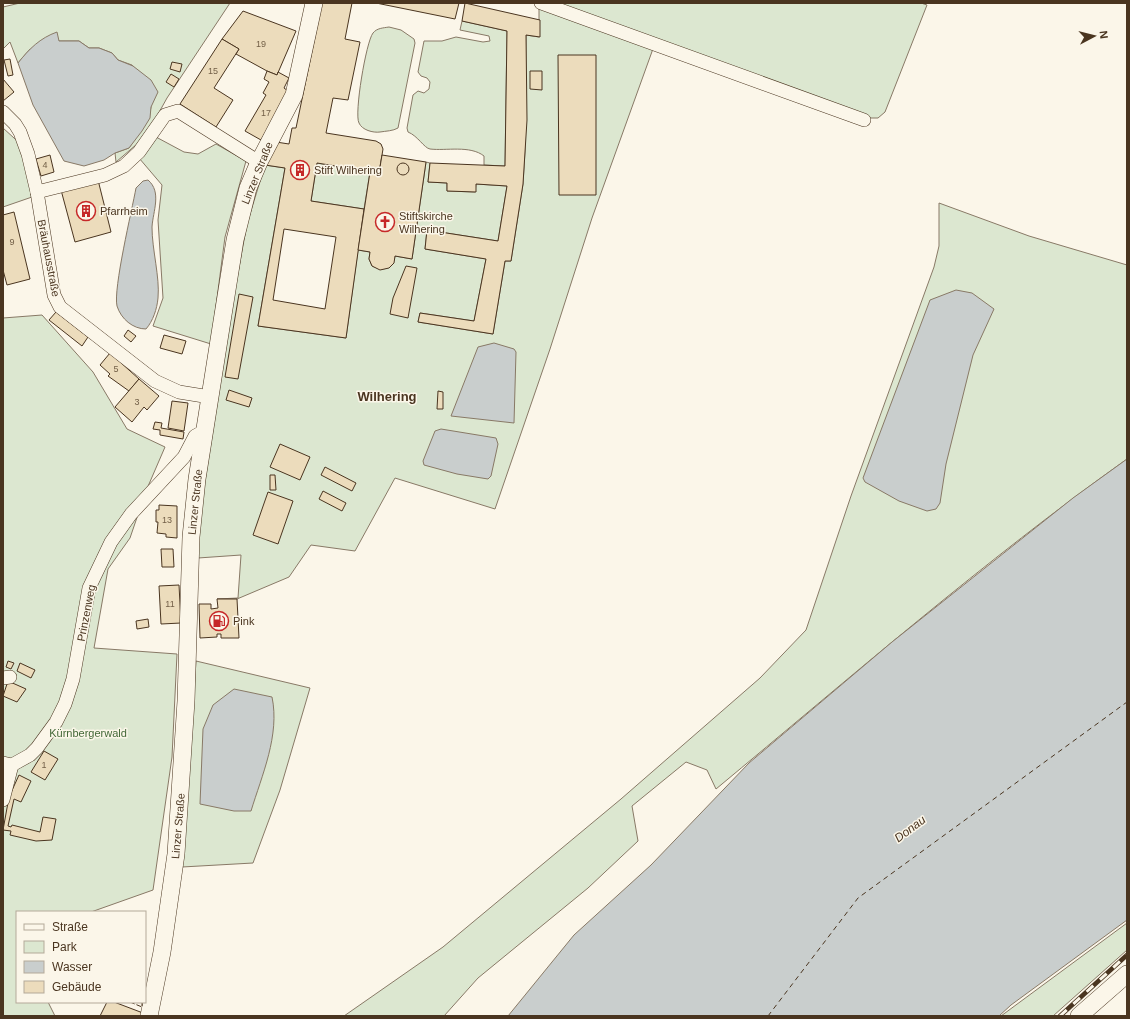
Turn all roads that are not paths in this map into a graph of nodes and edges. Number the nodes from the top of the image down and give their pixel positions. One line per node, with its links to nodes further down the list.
1 (314, 3): 5 (main road, Linzer Straße)
2 (541, 3): 4 (street)
3 (3, 112): 6 (street, Bräuhausstraße)
4 (864, 120)
5 (259, 162): 6 (street); 7 (main road, Linzer Straße)
6 (37, 192): 7 (street, Bräuhausstraße)
7 (210, 397): 8 (main road, Linzer Straße)
8 (204, 431): 9 (street, Prinzenweg); 12 (main road, Linzer Straße)
9 (8, 764): 10 (street, Prinzenweg)
10 (3, 800)
11 (1127, 974): 13 (main road)
12 (150, 1016)
13 (1080, 1016)

